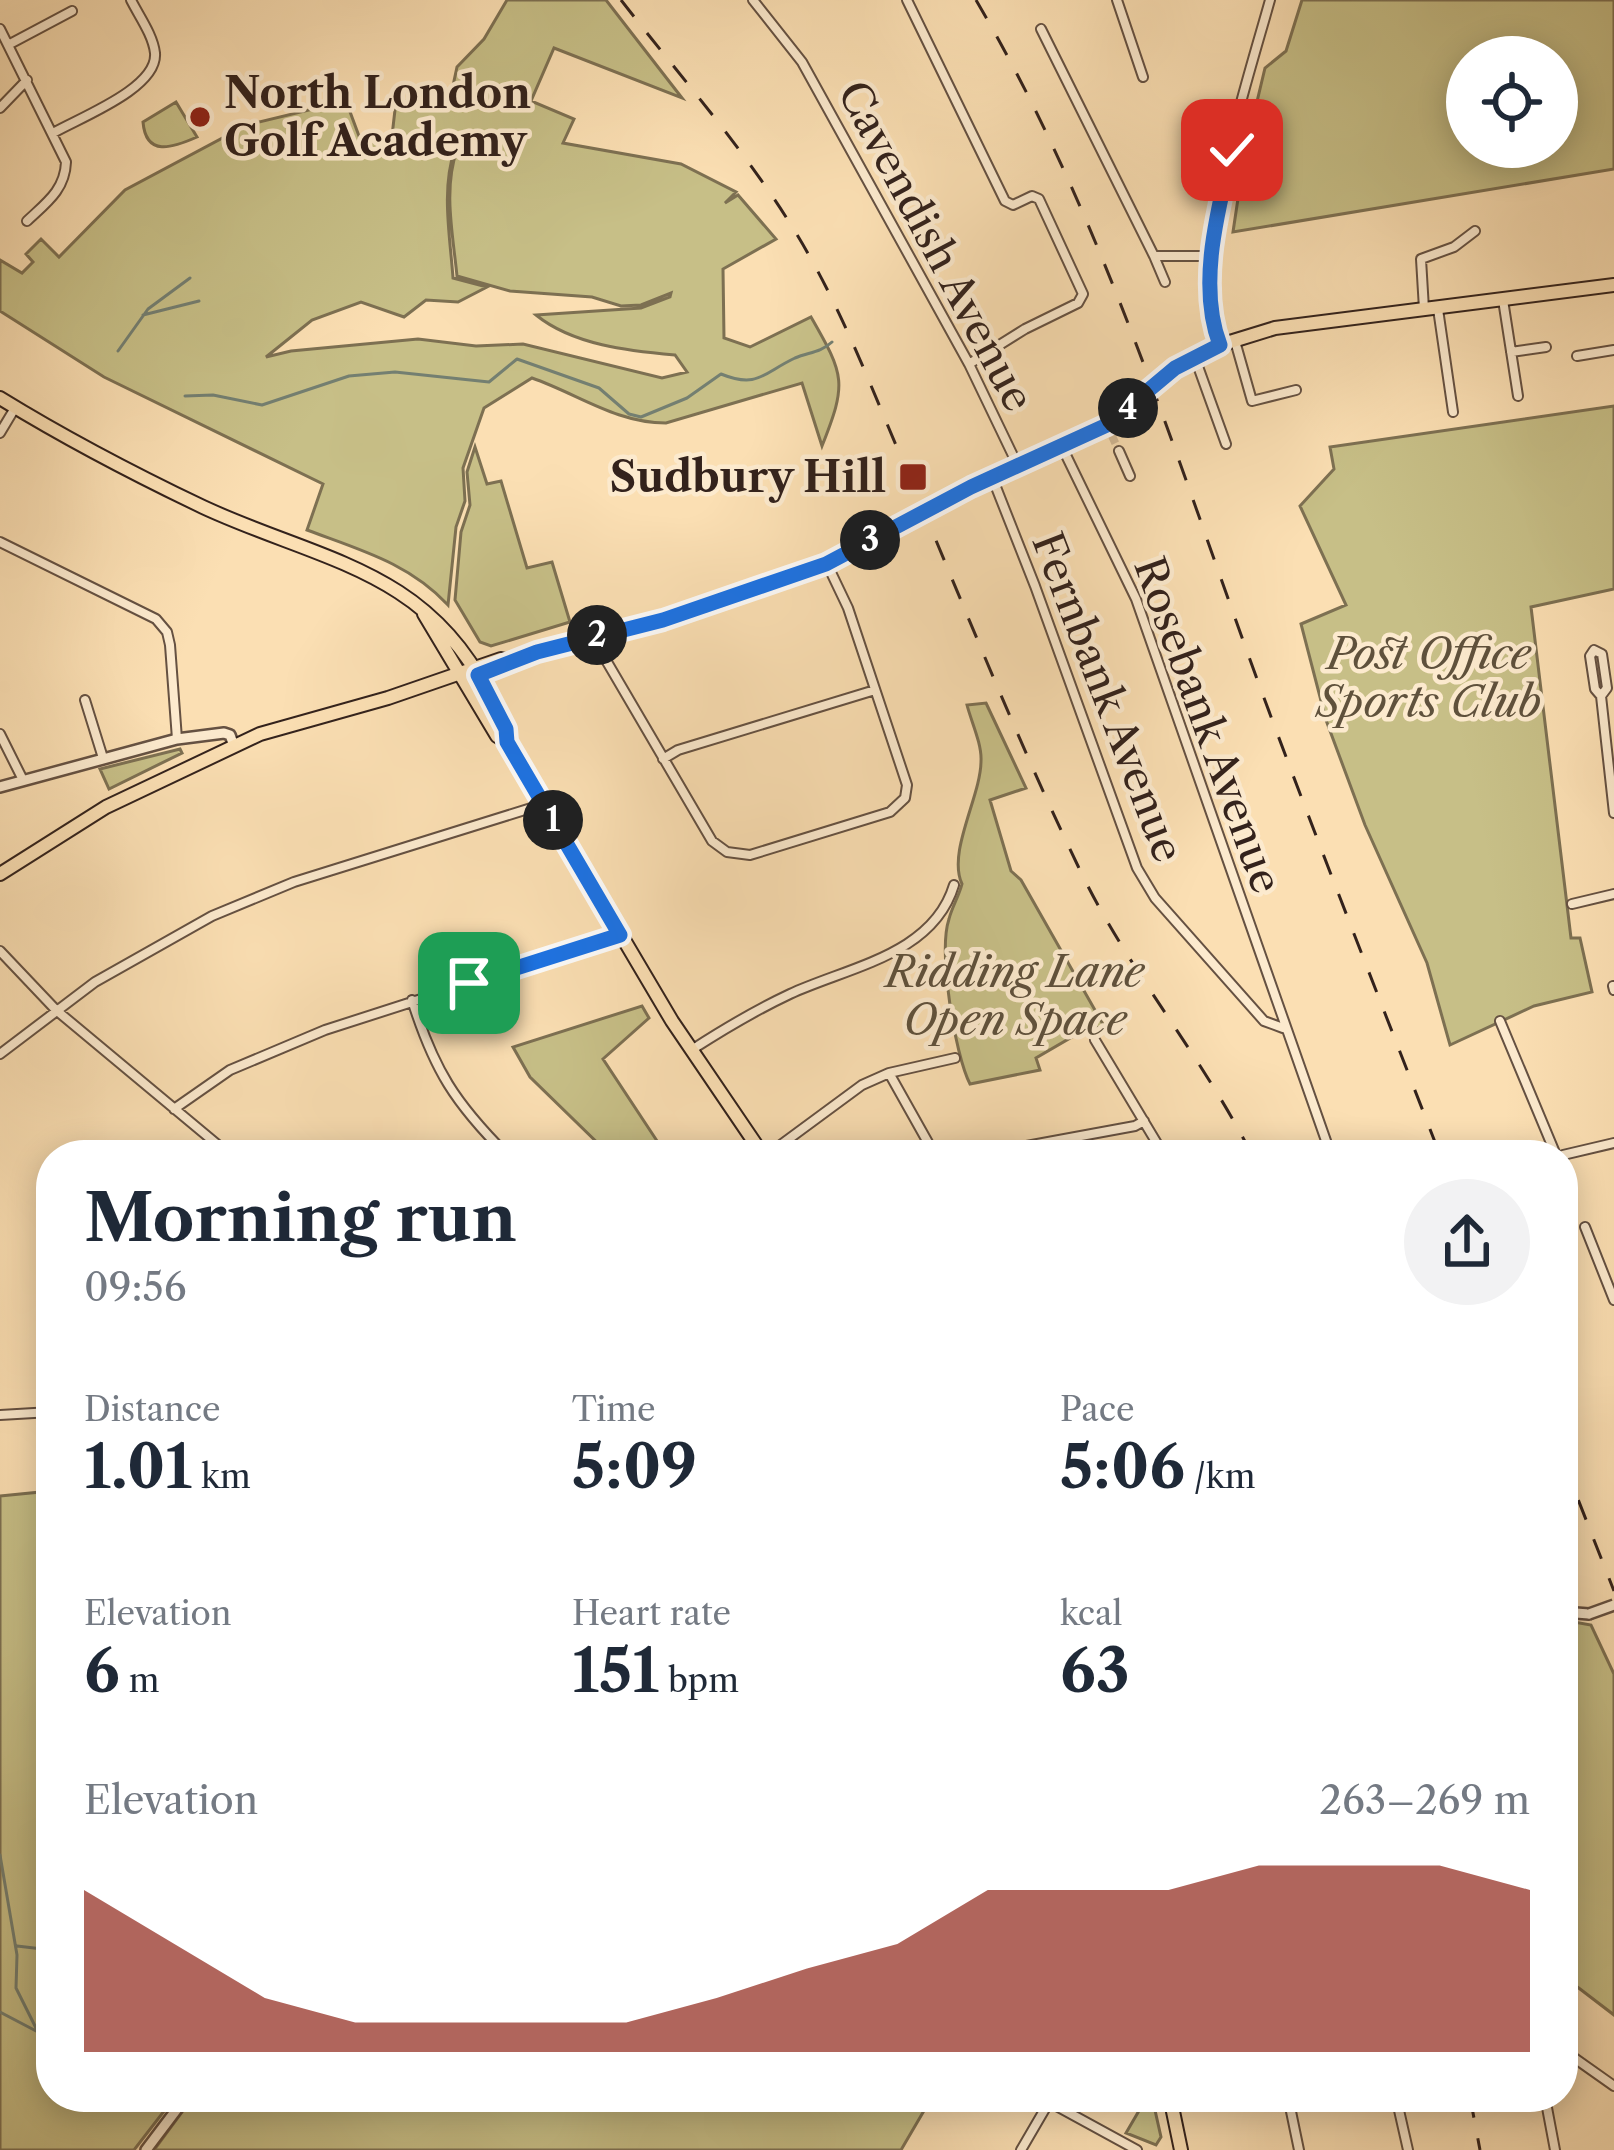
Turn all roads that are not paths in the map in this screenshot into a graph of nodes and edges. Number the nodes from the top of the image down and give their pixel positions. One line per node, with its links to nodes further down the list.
1 (131, 0): 13 (street)
2 (753, 0): 29 (street, Cavendish Avenue)
3 (907, 0): 29 (street)
4 (1117, 0): 10 (street)
5 (1270, 0): 17 (street)
6 (72, 11): 9 (street)
7 (0, 29): 9 (street)
8 (1040, 29): 16 (street)
9 (8, 46): 11 (street)
10 (1143, 77)
11 (27, 80): 12 (street); 13 (street)
12 (0, 108)
13 (53, 133): 14 (street)
14 (27, 221)
15 (1475, 231): 21 (street)
16 (1154, 256): 17 (street); 18 (street)
17 (1211, 256): 23 (street)
18 (1165, 282)
19 (1614, 284): 20 (main road)
20 (1503, 300): 21 (main road); 26 (street)
21 (1431, 309): 22 (main road); 34 (street)
22 (1235, 340): 23 (main road); 30 (street)
23 (1220, 345): 28 (main road)
24 (1546, 347): 26 (street)
25 (1614, 350): 27 (street)
26 (1511, 352): 31 (street)
27 (1577, 356)
28 (1195, 358): 36 (street); 37 (main road, bridge)
29 (969, 364): 39 (street, Cavendish Avenue)
30 (1296, 390)
31 (1518, 396)
32 (0, 398): 33 (main road)
33 (15, 408): 35 (street); 44 (main road)
34 (1453, 412)
35 (0, 434)
36 (1226, 444)
37 (1062, 447): 39 (main road); 70 (street, Rosebank Avenue)
38 (1119, 451): 40 (street)
39 (1018, 466): 41 (main road)
40 (1130, 476)
41 (992, 477): 43 (main road, bridge); 70 (street, Fernbank Avenue)
42 (0, 542): 52 (street)
43 (826, 564): 45 (main road); 48 (street)
44 (423, 611): 46 (main road); 47 (main road)
45 (593, 637): 46 (main road); 56 (street)
46 (476, 671): 47 (main road); 53 (main road)
47 (459, 676): 53 (main road); 54 (main road)
48 (874, 690): 56 (street); 56 (street)
49 (1601, 696): 49 (street); 60 (street)
50 (86, 700): 55 (street)
51 (0, 734): 57 (street)
52 (177, 739): 54 (street); 55 (street)
53 (507, 742): 59 (main road)
54 (234, 746): 61 (main road)
55 (103, 758): 57 (street)
56 (663, 759)
57 (22, 778): 58 (street)
58 (0, 787)
59 (544, 804): 65 (main road); 68 (street)
60 (1614, 813)
61 (0, 874)
62 (954, 885): 72 (street)
63 (1614, 894): 64 (street)
64 (1573, 904)
65 (620, 935): 67 (street); 72 (main road)
66 (0, 951): 68 (street)
67 (412, 1000): 76 (street); 79 (street)
68 (56, 1010): 73 (street); 76 (street)
69 (1500, 1022): 86 (street)
70 (1285, 1028): 85 (street, Rosebank Avenue)
71 (1095, 1040): 77 (street)
72 (691, 1050): 80 (main road)
73 (0, 1054)
74 (955, 1058): 75 (street)
75 (889, 1073): 81 (street); 82 (street)
76 (174, 1109): 78 (street)
77 (1144, 1121): 83 (street); 84 (street)
78 (212, 1140)
79 (494, 1140)
80 (754, 1140)
81 (785, 1140)
82 (927, 1140)
83 (1059, 1140)
84 (1155, 1140)
85 (1325, 1140)
86 (1553, 1140)
87 (1614, 1143): 88 (street)
88 (1578, 1151)
89 (1585, 1227): 90 (street)
90 (1612, 1288): 91 (street)
91 (1614, 1300)
92 (36, 1413): 93 (street)
93 (0, 1415)
94 (1614, 1605): 95 (street, bridge)
95 (1578, 1613)
96 (1578, 2061): 97 (street)
97 (1614, 2086)
98 (175, 2112): 105 (street)
99 (1038, 2112): 106 (street)
100 (1068, 2112): 107 (street)
101 (1172, 2112): 108 (main road)
102 (1291, 2112): 109 (street)
103 (1399, 2112): 110 (street)
104 (1548, 2112): 111 (street)
105 (146, 2150)
106 (1021, 2150)
107 (1137, 2150)
108 (1181, 2150)
109 (1299, 2150)
110 (1408, 2150)
111 (1556, 2150)

